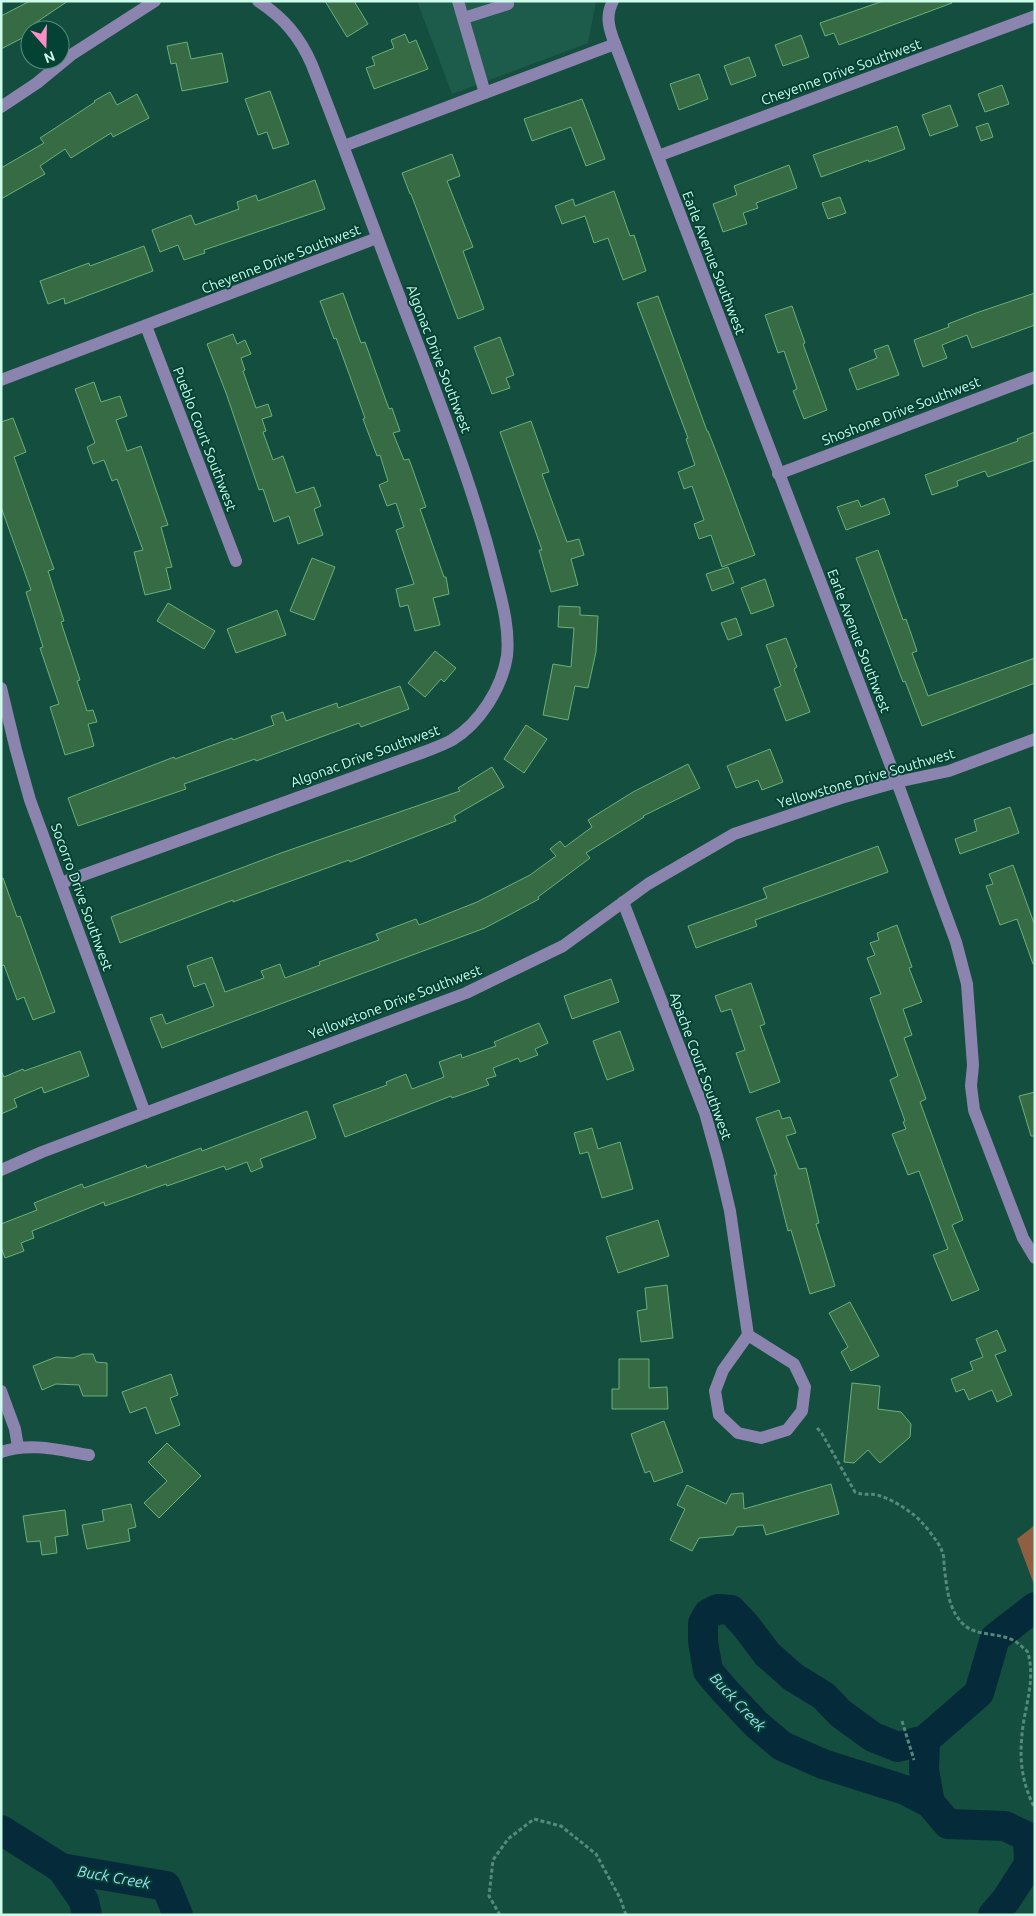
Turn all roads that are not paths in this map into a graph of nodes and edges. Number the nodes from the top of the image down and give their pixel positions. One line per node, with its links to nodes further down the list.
1 (155, 1): 10 (street)
2 (258, 1): 11 (street, Cheyenne Drive Southwest)
3 (458, 1): 7 (street)
4 (507, 1): 7 (street)
5 (613, 1): 8 (street, Earle Avenue Southwest)
6 (1035, 16): 12 (street, Cheyenne Drive Southwest)
7 (464, 18): 9 (street)
8 (614, 44): 9 (street); 12 (street, Earle Avenue Southwest)
9 (485, 93): 11 (street)
10 (1, 107)
11 (344, 146): 13 (street, Cheyenne Drive Southwest)
12 (658, 156): 17 (street, Earle Avenue Southwest)
13 (377, 238): 14 (street, Cheyenne Drive Southwest); 22 (street, Algonac Drive Southwest)
14 (146, 326): 16 (street, Cheyenne Drive Southwest); 18 (street, Pueblo Court Southwest)
15 (1035, 377): 17 (street, Shoshone Drive Southwest)
16 (1, 380)
17 (778, 474): 21 (street, Earle Avenue Southwest)
18 (236, 562)
19 (1, 688): 22 (street, Socorro Drive Southwest)
20 (1035, 739): 21 (street, Yellowstone Drive Southwest)
21 (897, 782): 23 (street, Yellowstone Drive Southwest); 26 (street, Earle Avenue Southwest)
22 (61, 883): 24 (street, Socorro Drive Southwest)
23 (623, 902): 24 (street, Yellowstone Drive Southwest); 27 (street, Apache Court Southwest)
24 (145, 1113): 25 (street, Yellowstone Drive Southwest)
25 (1, 1170)
26 (1035, 1258)
27 (748, 1335): 27 (street)
28 (1, 1391): 29 (street)
29 (18, 1447): 30 (street); 31 (street)
30 (1, 1452)
31 (89, 1455)

